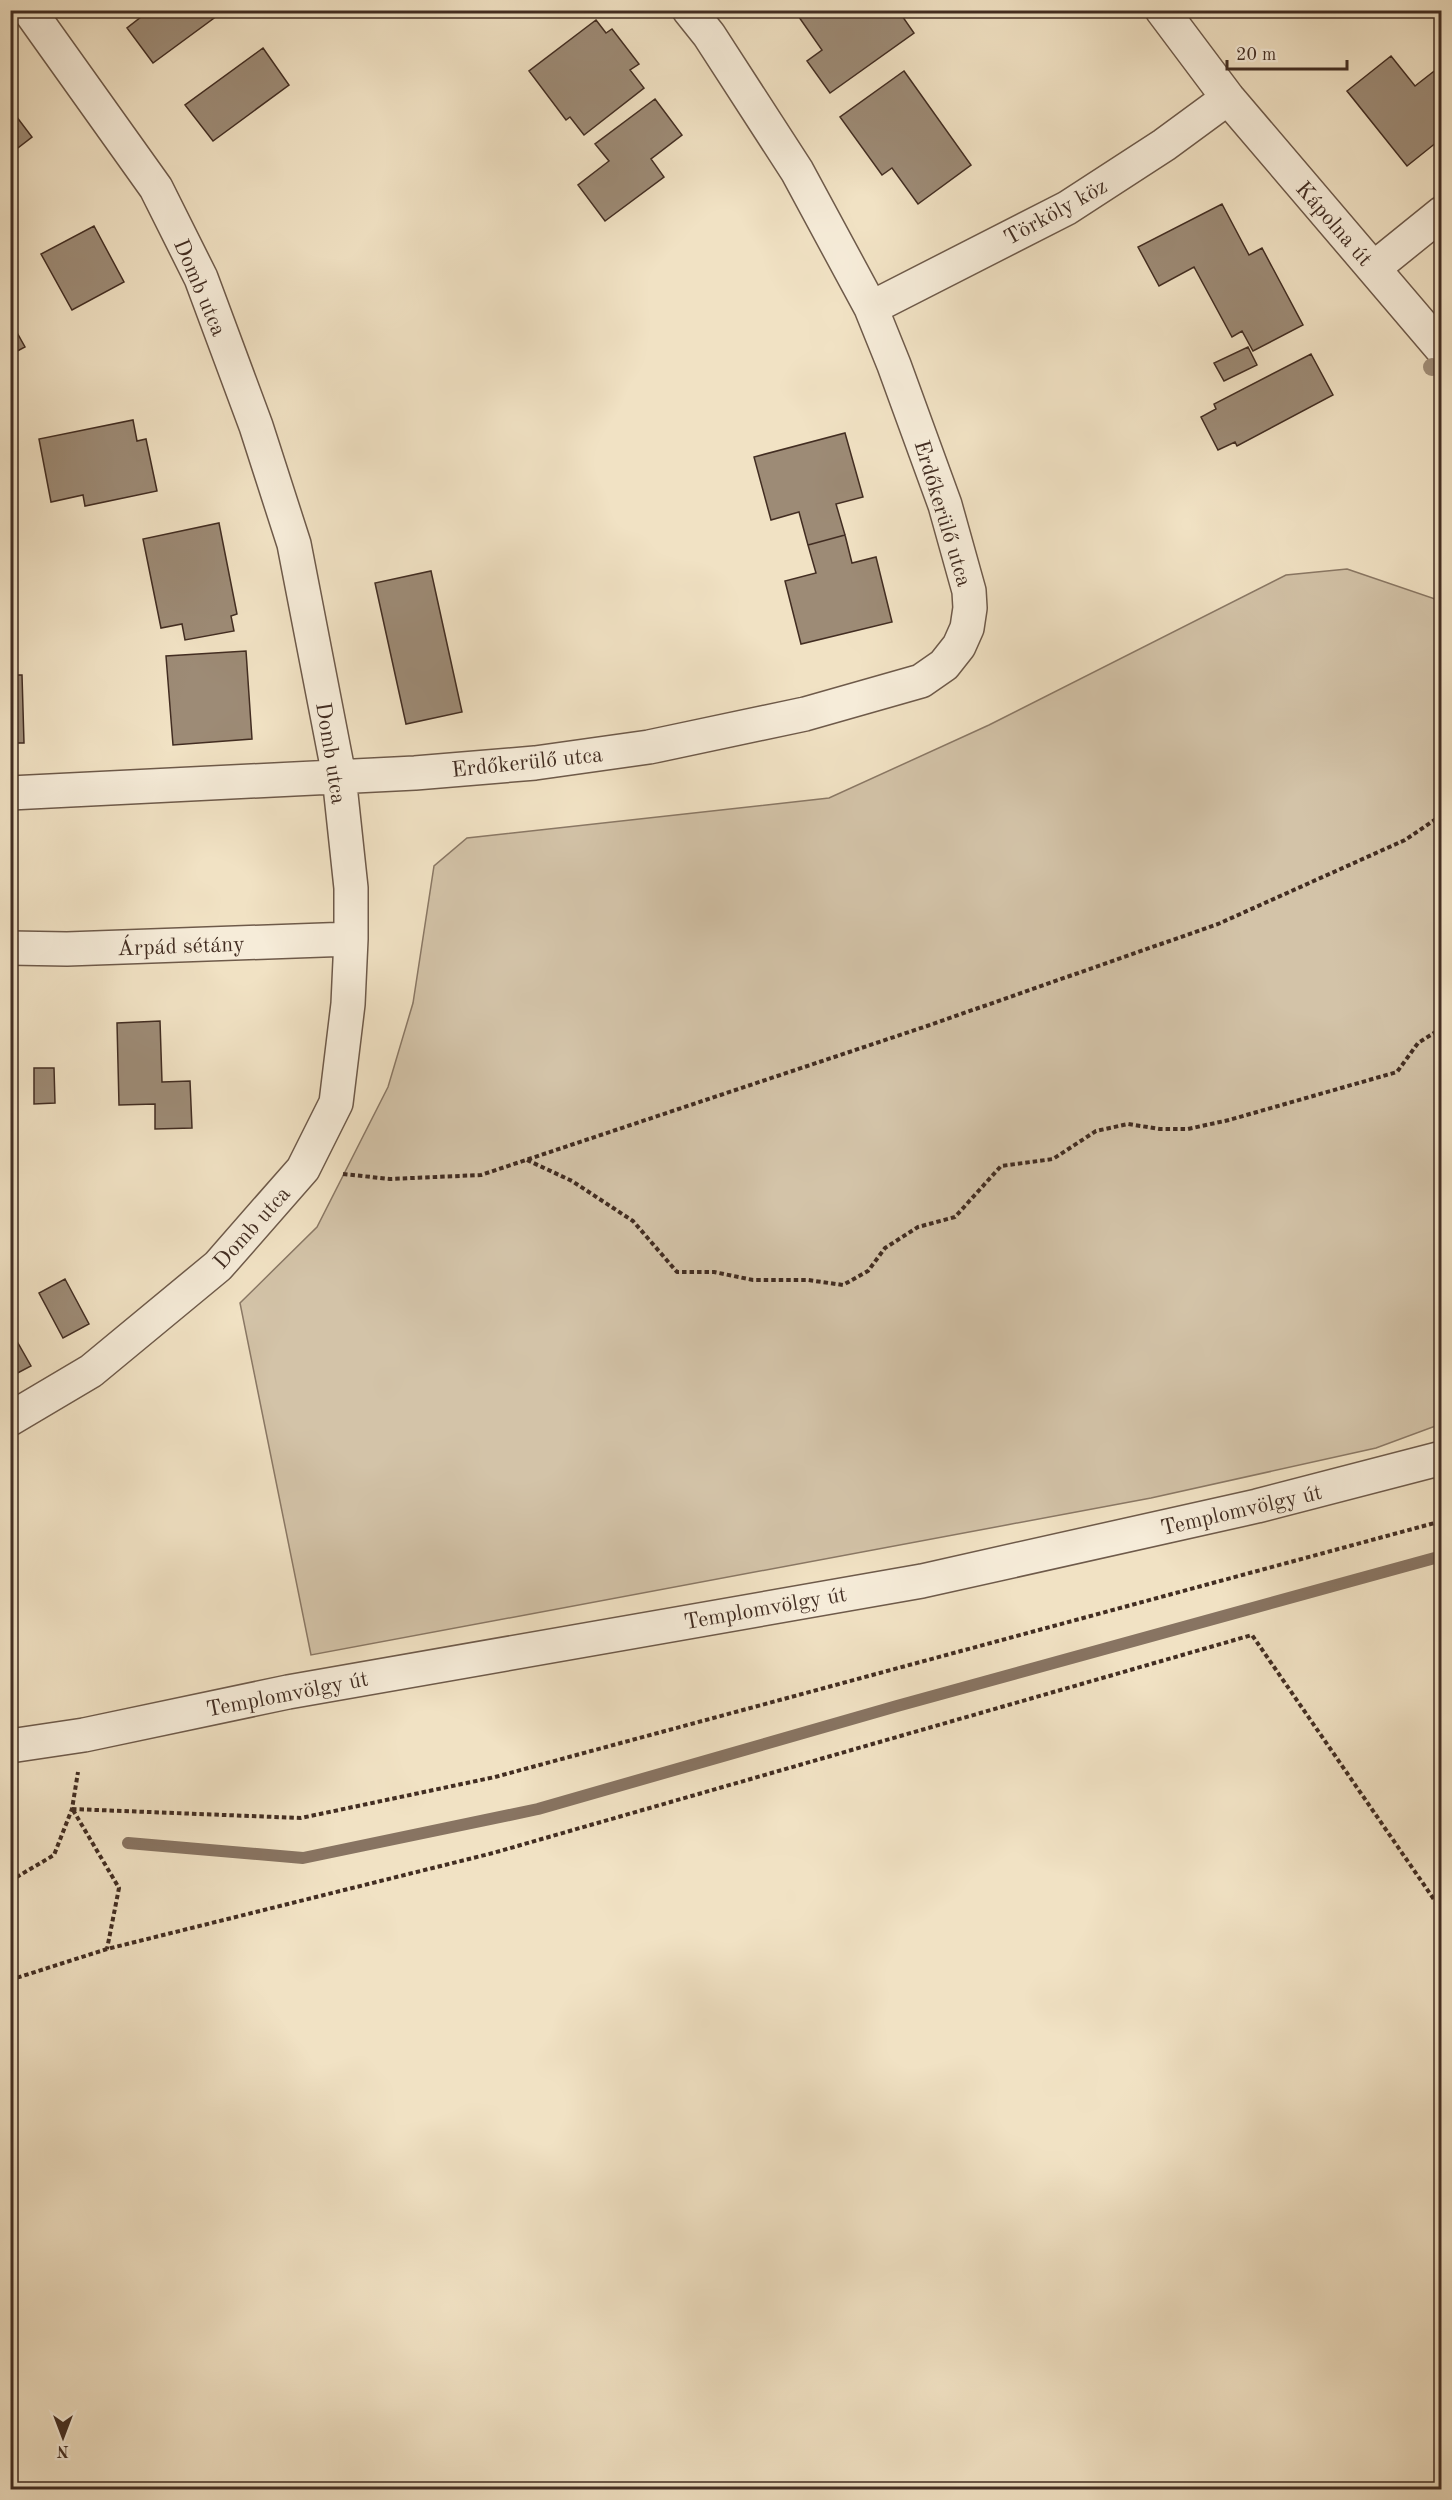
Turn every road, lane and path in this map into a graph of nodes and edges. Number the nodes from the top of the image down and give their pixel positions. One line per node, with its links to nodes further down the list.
1 (29, 10): 9 (street, Domb utca)
2 (689, 10): 7 (street, Erdőkerülő utca)
3 (1162, 10): 4 (street, Kápolna út)
4 (1228, 98): 6 (street, Kápolna út); 7 (street, Törköly köz)
5 (1442, 213): 6 (street)
6 (1374, 268): 8 (street, Kápolna út)
7 (871, 308): 9 (street, Erdőkerülő utca)
8 (1442, 349)
9 (339, 776): 10 (street); 12 (street, Domb utca)
10 (10, 793)
11 (1442, 815): 15 (path)
12 (351, 939): 13 (street, Árpád sétány); 16 (street, Domb utca)
13 (10, 948)
14 (1442, 1028): 15 (path)
15 (527, 1160): 16 (path)
16 (303, 1169): 17 (street, Domb utca)
17 (10, 1419)
18 (1442, 1458): 20 (street, Templomvölgy út)
19 (1442, 1521): 22 (path)
20 (84, 1735): 21 (street, Templomvölgy út); 22 (path)
21 (10, 1746)
22 (72, 1809): 23 (path); 25 (path)
23 (10, 1881)
24 (1442, 1911): 25 (path)
25 (107, 1948): 26 (path)
26 (10, 1980)

